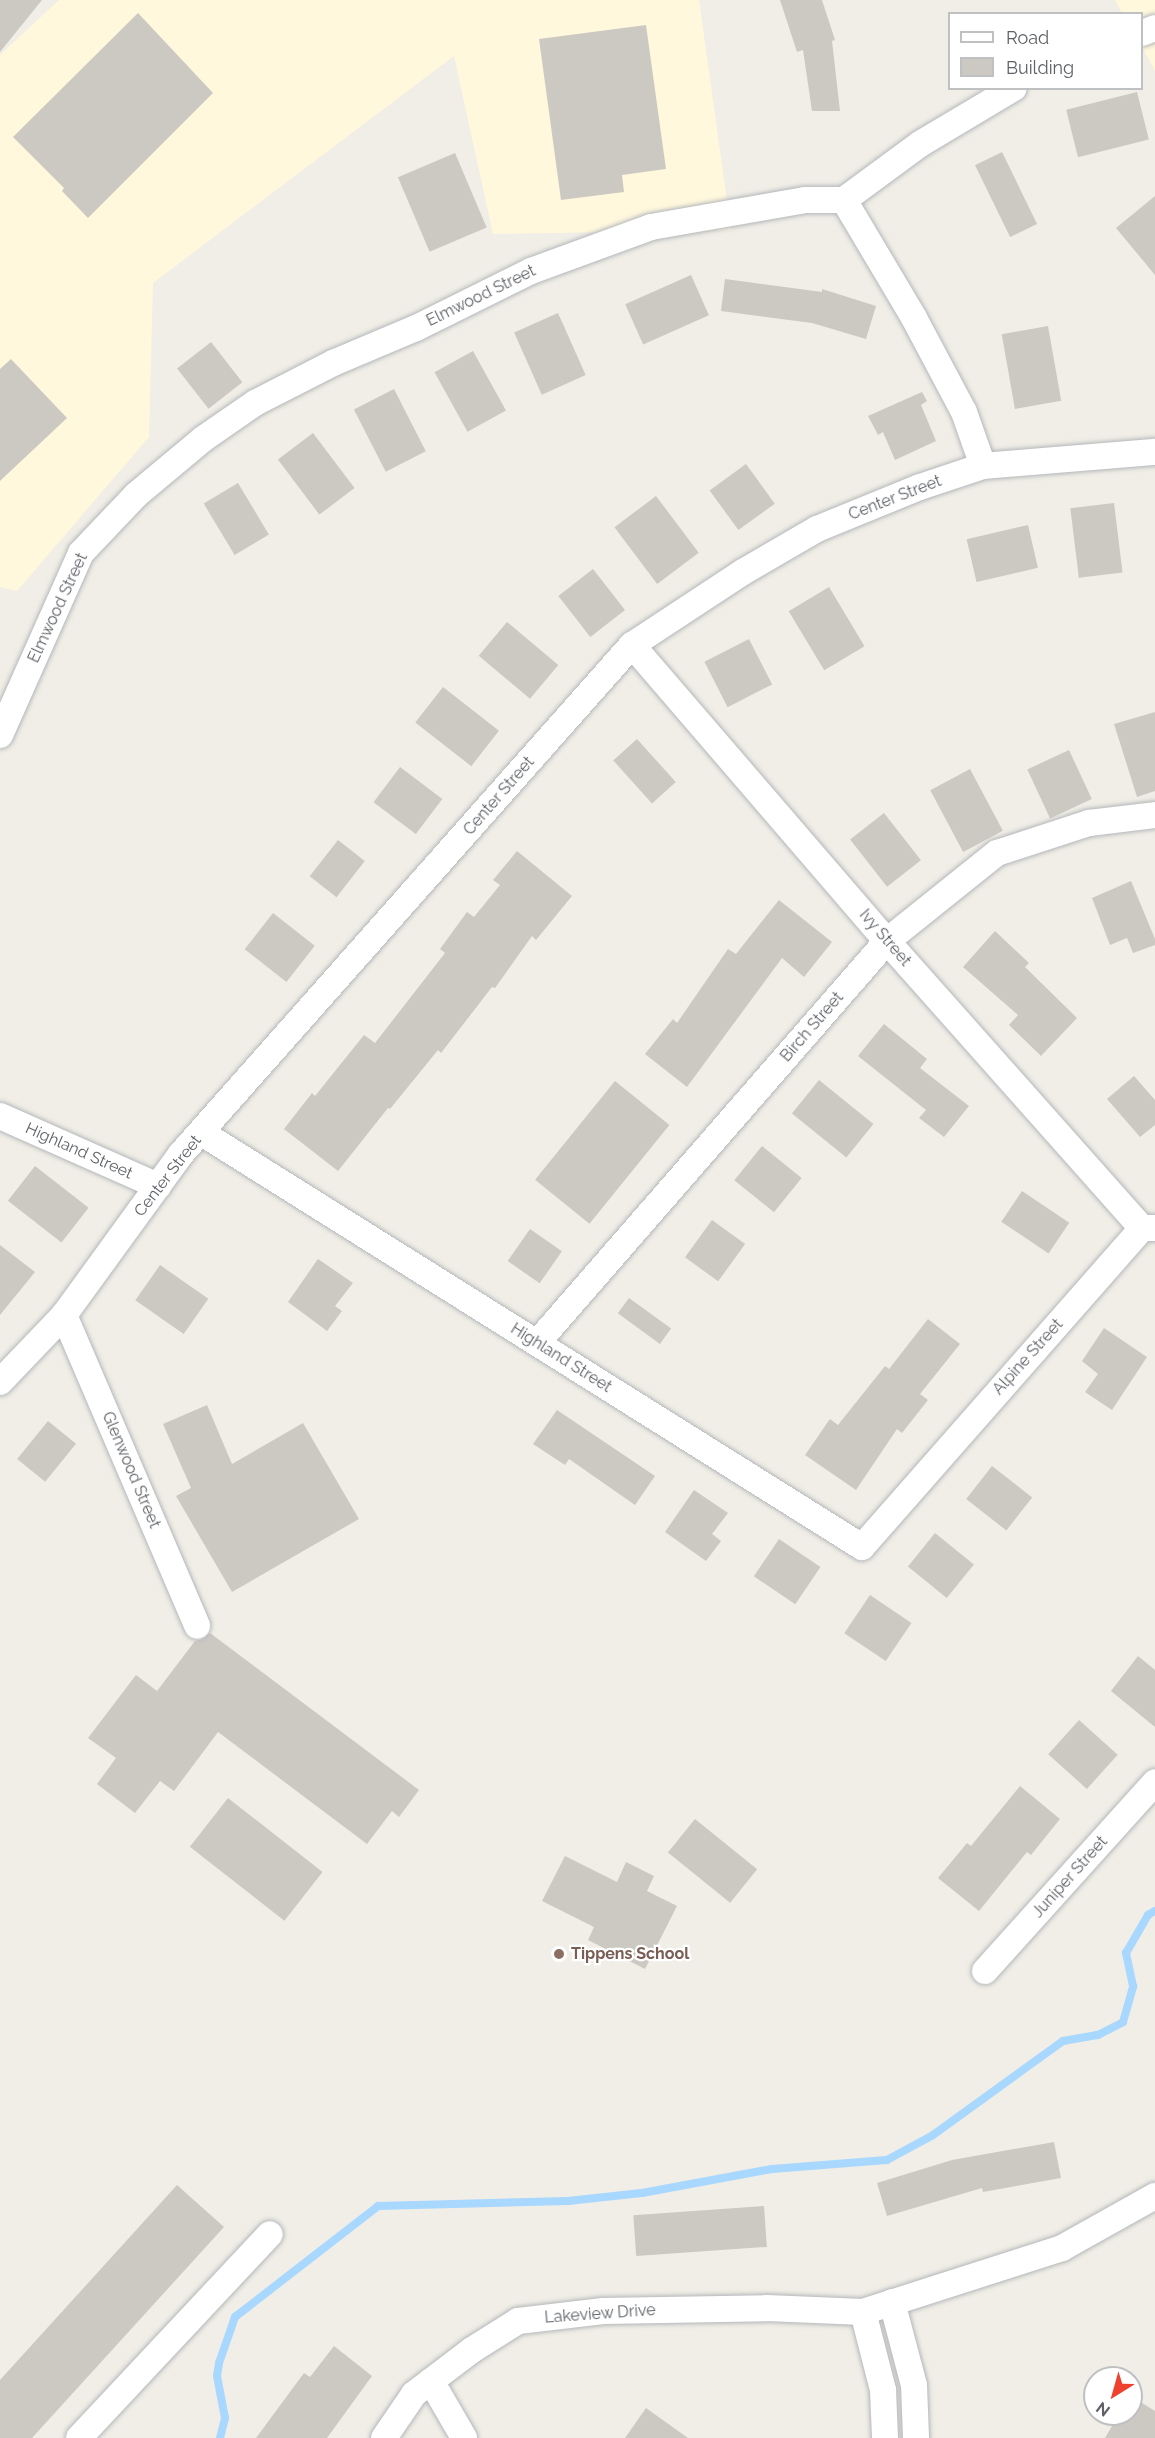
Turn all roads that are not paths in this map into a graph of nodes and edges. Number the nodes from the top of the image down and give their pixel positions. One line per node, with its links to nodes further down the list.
1 (1011, 90): 2 (street)
2 (844, 200): 4 (street); 6 (street, Elmwood Street)
3 (1155, 452): 4 (street, Center Street)
4 (983, 466): 5 (street, Center Street)
5 (632, 645): 8 (street, Ivy Street); 10 (street, Center Street)
6 (0, 735)
7 (1155, 815): 8 (street, Birch Street)
8 (887, 941): 12 (street, Ivy Street); 14 (street, Birch Street)
9 (0, 1116): 11 (street, Highland Street)
10 (202, 1133): 11 (street, Center Street); 14 (street, Highland Street)
11 (158, 1186): 13 (street, Center Street)
12 (1148, 1228): 16 (street, Alpine Street)
13 (64, 1315): 15 (street, Center Street); 17 (street, Glenwood Street)
14 (537, 1342): 16 (street, Highland Street)
15 (0, 1382)
16 (906, 1495)
17 (197, 1626)
18 (1155, 1782): 19 (street, Juniper Street)
19 (985, 1971)
20 (1155, 2196): 22 (street, Lakeview Drive)
21 (270, 2234): 25 (street)
22 (892, 2302): 23 (street, Lakeview Drive); 29 (street)
23 (863, 2312): 24 (street, Lakeview Drive); 28 (street)
24 (431, 2381): 26 (street, Lakeview Drive); 27 (street)
25 (79, 2438)
26 (384, 2438)
27 (464, 2438)
28 (885, 2438)
29 (916, 2438)

